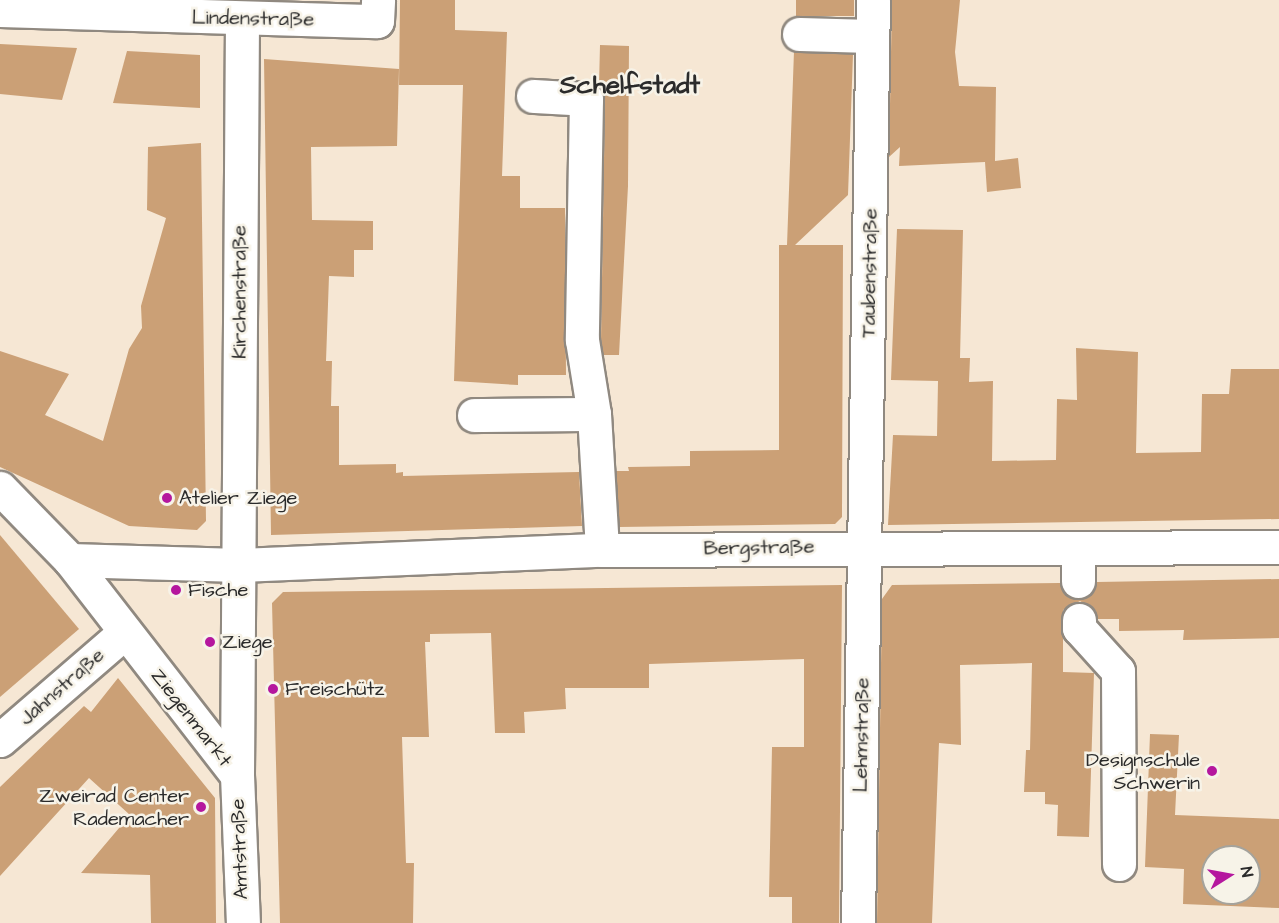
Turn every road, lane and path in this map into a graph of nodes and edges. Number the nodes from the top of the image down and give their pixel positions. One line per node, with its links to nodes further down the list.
1 (378, 0): 4 (street, Lindenstraße)
2 (873, 0): 6 (street, Taubenstraße)
3 (0, 10): 4 (street, Lindenstraße)
4 (242, 20): 15 (street, Kirchenstraße)
5 (799, 34): 6 (street)
6 (872, 36): 11 (street, Taubenstraße)
7 (533, 96): 8 (street)
8 (594, 414): 9 (street); 13 (street)
9 (474, 415)
10 (0, 488): 14 (street, Ziegenmarkt)
11 (867, 546): 12 (street, Bergstraße); 13 (street, Bergstraße); 22 (street, Lehmstraße)
12 (1279, 547)
13 (602, 550): 15 (street, Bergstraße)
14 (70, 560): 15 (street); 17 (street, Ziegenmarkt)
15 (239, 565): 19 (street, Ziegenmarkt)
16 (1079, 620): 20 (street)
17 (124, 633): 18 (street, Jahnstraße); 19 (street, Ziegenmarkt)
18 (0, 740)
19 (237, 775): 21 (street, Amtstraße)
20 (1119, 864)
21 (243, 923)
22 (858, 923)

